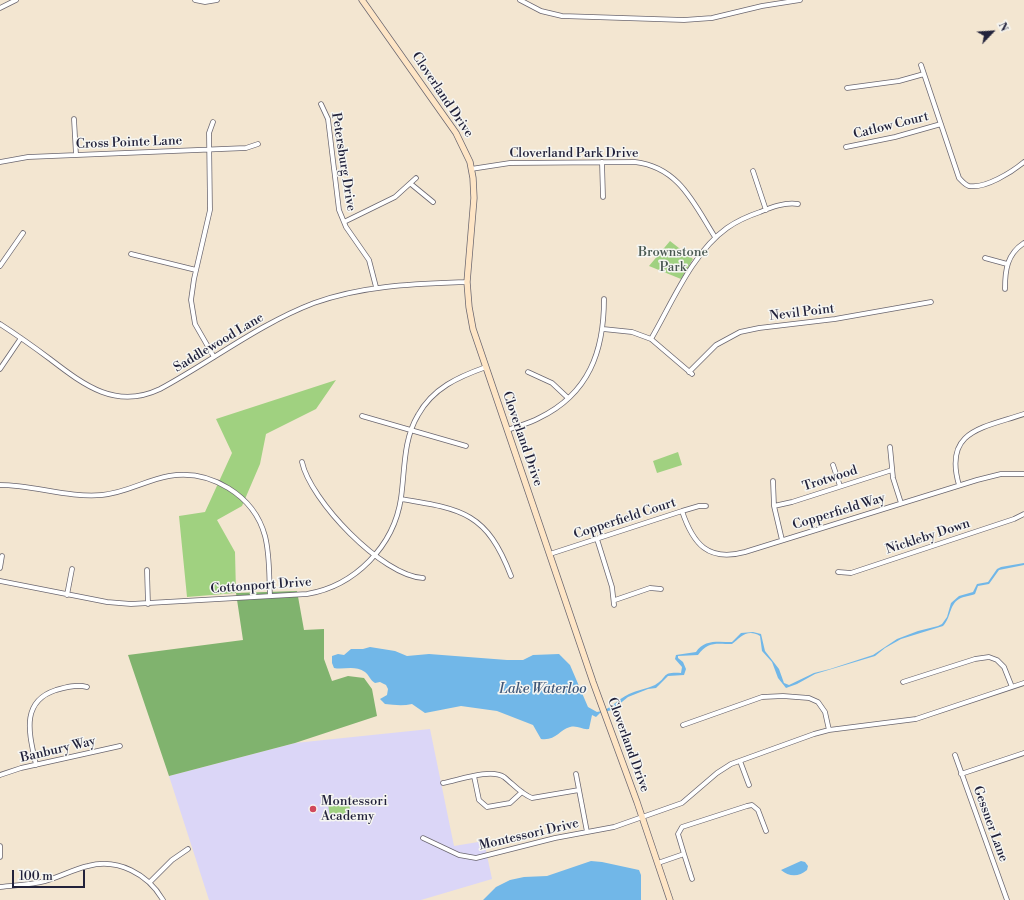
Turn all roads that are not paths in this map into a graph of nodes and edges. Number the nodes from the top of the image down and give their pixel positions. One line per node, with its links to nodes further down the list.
1 (16, 0): 9 (street)
2 (195, 0): 3 (street)
3 (218, 0)
4 (362, 0): 24 (main road, Cloverland Drive)
5 (520, 0): 8 (street)
6 (761, 0): 8 (street)
7 (800, 0): 8 (street)
8 (762, 6)
9 (0, 8)
10 (920, 65): 11 (street)
11 (924, 74): 12 (street); 16 (street)
12 (847, 88)
13 (321, 104): 32 (street, Petersburg Drive)
14 (74, 119): 20 (street)
15 (213, 122): 19 (street)
16 (941, 124): 18 (street, Catlow Court); 23 (street)
17 (258, 144): 19 (street, Cross Pointe Lane)
18 (846, 148)
19 (210, 150): 20 (street, Cross Pointe Lane); 40 (street)
20 (76, 155): 21 (street, Cross Pointe Lane)
21 (0, 162)
22 (602, 162): 24 (street, Cloverland Park Drive); 28 (street); 34 (street, Cloverland Park Drive)
23 (1024, 162)
24 (471, 169): 41 (main road, Cloverland Drive)
25 (753, 171): 31 (street)
26 (416, 178): 27 (street)
27 (411, 184): 29 (street); 32 (street)
28 (603, 197)
29 (433, 202)
30 (798, 204): 31 (street)
31 (766, 210): 34 (street)
32 (344, 222): 42 (street, Petersburg Drive)
33 (23, 233): 39 (street)
34 (715, 237): 49 (street)
35 (1024, 243): 38 (street)
36 (131, 254): 40 (street)
37 (985, 258): 38 (street)
38 (1006, 264): 43 (street)
39 (0, 266)
40 (196, 270): 50 (street)
41 (467, 282): 42 (street, Saddlewood Lane); 51 (main road, Cloverland Drive)
42 (376, 287): 50 (street, Saddlewood Lane)
43 (1005, 289)
44 (604, 299): 47 (street)
45 (931, 302): 49 (street, Nevil Point)
46 (0, 324): 48 (street, Saddlewood Lane)
47 (603, 329): 49 (street); 54 (street)
48 (21, 338): 50 (street, Saddlewood Lane); 52 (street)
49 (651, 339)
50 (214, 357)
51 (486, 367): 57 (main road, Cloverland Drive); 58 (street, Cottonport Drive)
52 (0, 369)
53 (528, 372): 54 (street)
54 (568, 398): 57 (street)
55 (1024, 414): 68 (street)
56 (362, 416): 58 (street)
57 (508, 430): 77 (main road, Cloverland Drive)
58 (411, 431): 59 (street); 69 (street, Cottonport Drive)
59 (466, 446)
60 (890, 447): 63 (street)
61 (302, 462): 78 (street)
62 (833, 465): 67 (street)
63 (892, 470): 67 (street, Trotwood); 70 (street)
64 (1024, 474): 68 (street, Copperfield Way)
65 (773, 481): 72 (street)
66 (0, 485): 89 (street)
67 (840, 486): 72 (street, Trotwood)
68 (959, 486): 70 (street, Copperfield Way)
69 (401, 499): 78 (street, Cottonport Drive); 84 (street)
70 (901, 503): 76 (street, Copperfield Way)
71 (706, 506): 73 (street, Copperfield Court)
72 (774, 506): 76 (street)
73 (682, 511): 75 (street, Copperfield Court); 76 (street, Copperfield Way)
74 (1024, 514): 83 (street, Nickleby Down)
75 (597, 539): 77 (street, Copperfield Court); 87 (street)
76 (782, 540)
77 (550, 554): 110 (main road, Cloverland Drive)
78 (375, 555): 85 (street); 89 (street, Cottonport Drive)
79 (2, 556): 80 (street)
80 (0, 568)
81 (72, 569): 88 (street)
82 (147, 570): 90 (street)
83 (838, 572)
84 (511, 576)
85 (422, 578)
86 (0, 581): 88 (street, Cottonport Drive)
87 (661, 589)
88 (67, 595): 90 (street, Cottonport Drive)
89 (270, 596): 90 (street, Cottonport Drive)
90 (148, 604)
91 (903, 682): 94 (street)
92 (1024, 683): 94 (street, Montessori Drive)
93 (87, 687): 101 (street)
94 (1012, 687): 96 (street, Montessori Drive)
95 (683, 725): 96 (street)
96 (829, 730): 100 (street, Montessori Drive)
97 (120, 746): 101 (street, Banbury Way)
98 (1024, 753): 103 (street)
99 (955, 755): 103 (street, Gessner Lane)
100 (740, 761): 107 (street); 110 (street, Montessori Drive)
101 (36, 765): 104 (street, Banbury Way)
102 (576, 774): 108 (street)
103 (961, 774): 124 (street, Gessner Lane)
104 (0, 775)
105 (474, 776): 106 (street); 109 (street); 109 (street)
106 (443, 783)
107 (749, 785)
108 (579, 790): 109 (street); 112 (street)
109 (522, 792)
110 (642, 818): 112 (street, Montessori Drive); 118 (main road, Cloverland Drive)
111 (766, 831): 116 (street)
112 (587, 832): 113 (street, Montessori Drive)
113 (423, 838)
114 (0, 846): 117 (street)
115 (188, 849): 120 (street)
116 (684, 854): 118 (street); 119 (street)
117 (0, 857)
118 (658, 863): 123 (main road, Cloverland Drive)
119 (692, 879)
120 (150, 882): 121 (street); 122 (street)
121 (0, 887)
122 (163, 900)
123 (670, 900)
124 (1006, 900)

